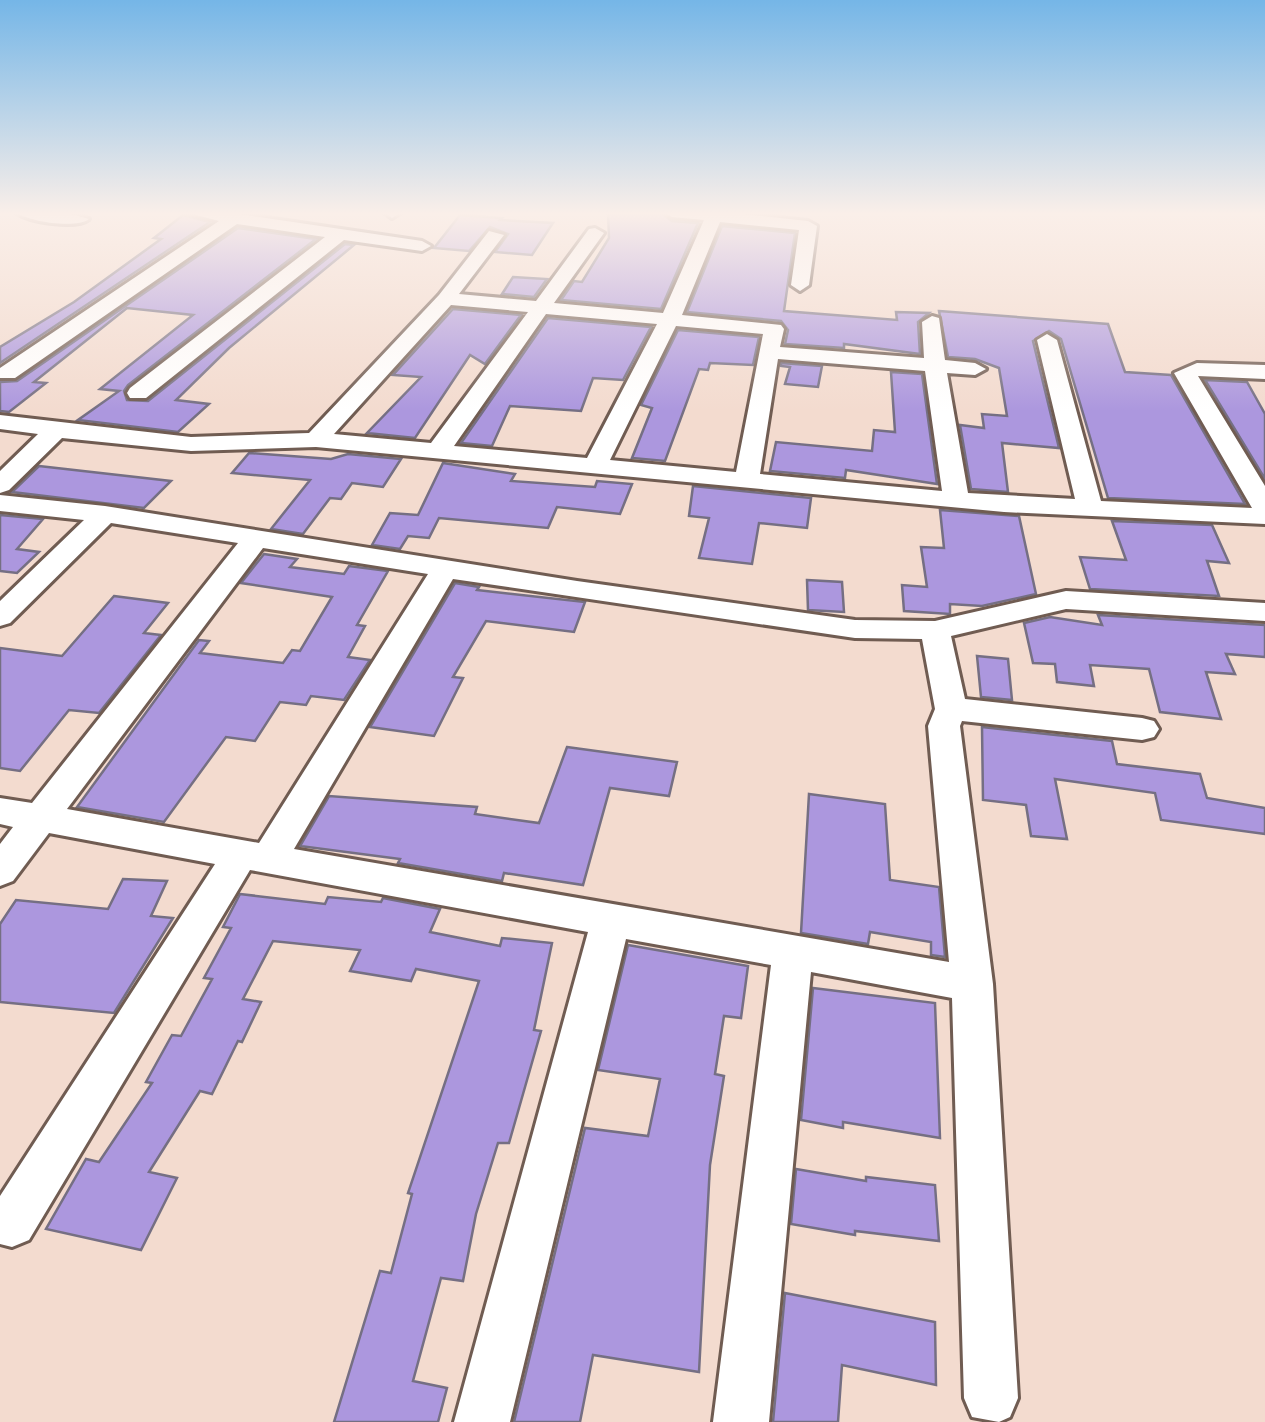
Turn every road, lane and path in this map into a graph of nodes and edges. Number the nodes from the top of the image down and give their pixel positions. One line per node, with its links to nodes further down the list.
1 (140, 278): 16 (street)
2 (284, 278): 18 (street)
3 (462, 278): 8 (street)
4 (563, 278): 9 (street)
5 (687, 278): 10 (street)
6 (801, 278): 7 (street)
7 (800, 285)
8 (446, 299): 9 (street); 21 (street)
9 (542, 308): 10 (street); 22 (street)
10 (670, 319): 13 (street); 23 (street)
11 (932, 322): 14 (street)
12 (1047, 340): 29 (street)
13 (767, 352): 14 (street); 24 (street)
14 (935, 366): 15 (street); 26 (street)
15 (975, 369)
16 (7, 372)
17 (1265, 372): 28 (street)
18 (138, 393)
19 (0, 422): 20 (street)
20 (56, 430): 21 (street); 25 (street)
21 (316, 440): 22 (street)
22 (436, 454): 23 (street)
23 (594, 467): 24 (street)
24 (747, 480): 26 (street)
25 (0, 484)
26 (956, 500): 29 (street)
27 (0, 503): 30 (street)
28 (1265, 507)
29 (1090, 508): 31 (street)
30 (105, 514): 32 (street); 35 (street)
31 (1265, 516)
32 (256, 538): 33 (street); 39 (street)
33 (445, 569): 36 (street); 40 (street)
34 (1265, 612): 36 (street)
35 (0, 617)
36 (936, 630): 37 (street)
37 (950, 710): 38 (street); 44 (street)
38 (1142, 730)
39 (18, 815): 40 (street); 41 (street)
40 (255, 856): 42 (street); 45 (street)
41 (0, 871)
42 (611, 920): 43 (street); 47 (street)
43 (793, 952): 44 (street); 48 (street)
44 (972, 984): 46 (street)
45 (0, 1220)
46 (990, 1398)
47 (482, 1422)
48 (740, 1422)

